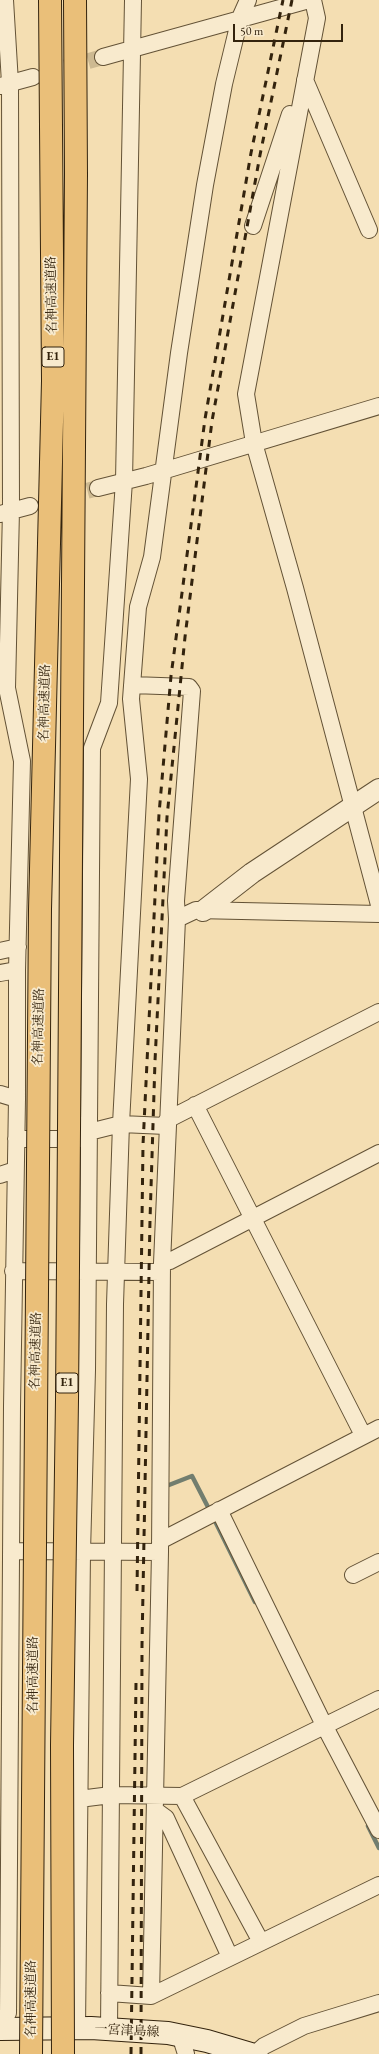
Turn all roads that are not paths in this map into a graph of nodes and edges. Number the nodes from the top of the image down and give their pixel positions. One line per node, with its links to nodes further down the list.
1 (5, 0): 14 (street)
2 (50, 0): 83 (highway, 名神高速道路 / E1, bridge)
3 (75, 0): 84 (highway, 名神高速道路 / E1, bridge)
4 (133, 0): 9 (street)
5 (248, 0): 8 (street)
6 (309, 0): 8 (street)
7 (313, 0): 10 (street)
8 (240, 18): 9 (street); 20 (street)
9 (132, 49): 11 (street); 21 (street)
10 (310, 54): 13 (street); 15 (street)
11 (104, 57)
12 (33, 77): 14 (street)
13 (305, 80): 16 (street); 18 (street)
14 (5, 85): 22 (street)
15 (253, 226)
16 (369, 230)
17 (379, 406): 18 (street)
18 (254, 443): 20 (street); 28 (street)
19 (0, 459): 22 (street)
20 (164, 470): 21 (street); 26 (street)
21 (124, 481): 23 (street); 43 (street)
22 (11, 482): 25 (street)
23 (98, 488)
24 (30, 506): 25 (street)
25 (6, 512): 33 (street)
26 (132, 685): 32 (street); 42 (street)
27 (379, 789): 28 (street)
28 (353, 806): 29 (street); 30 (street)
29 (379, 905)
30 (203, 911): 31 (street); 32 (street)
31 (379, 914)
32 (177, 919): 41 (street)
33 (18, 947): 34 (street); 35 (street)
34 (0, 951)
35 (17, 970): 36 (street); 39 (street)
36 (0, 973)
37 (379, 1012): 40 (street)
38 (0, 1094): 39 (street)
39 (17, 1099): 44 (street)
40 (195, 1106): 41 (street); 47 (street)
41 (167, 1123): 42 (street); 48 (street)
42 (122, 1124): 43 (street); 51 (street)
43 (89, 1136): 44 (street); 50 (street)
44 (16, 1139): 46 (street)
45 (379, 1153): 47 (street)
46 (7, 1172): 49 (street)
47 (253, 1217): 48 (street); 54 (street)
48 (162, 1268): 51 (street); 56 (street)
49 (13, 1271): 50 (street); 52 (street)
50 (88, 1272): 51 (street); 58 (street)
51 (116, 1272): 59 (street)
52 (6, 1408): 57 (street)
53 (379, 1428): 54 (street)
54 (363, 1435): 55 (street)
55 (219, 1510): 56 (street); 66 (street)
56 (160, 1546): 59 (street); 71 (street)
57 (11, 1552): 58 (street); 61 (street)
58 (82, 1552): 59 (street); 70 (street)
59 (113, 1552): 68 (street)
60 (379, 1562): 62 (street)
61 (5, 1575): 63 (street)
62 (353, 1575)
63 (5, 1645): 65 (street)
64 (379, 1699): 66 (street)
65 (5, 1715): 67 (street)
66 (324, 1726): 69 (street); 72 (street)
67 (5, 1748): 79 (street)
68 (111, 1795): 70 (street); 71 (street); 76 (street)
69 (182, 1796): 71 (street); 74 (street)
70 (79, 1799): 80 (street)
71 (155, 1803): 75 (street); 77 (street)
72 (379, 1830)
73 (379, 1885): 74 (street)
74 (261, 1942): 75 (street)
75 (230, 1957): 77 (street)
76 (109, 1993): 77 (street); 81 (street)
77 (151, 1996)
78 (379, 2003): 86 (street)
79 (0, 2028): 80 (main road, 一宮津島線)
80 (77, 2028): 81 (main road, 一宮津島線)
81 (109, 2030): 82 (main road, 一宮津島線)
82 (183, 2045): 85 (main road, 一宮津島線)
83 (30, 2054)
84 (63, 2054)
85 (251, 2054)
86 (255, 2054)

